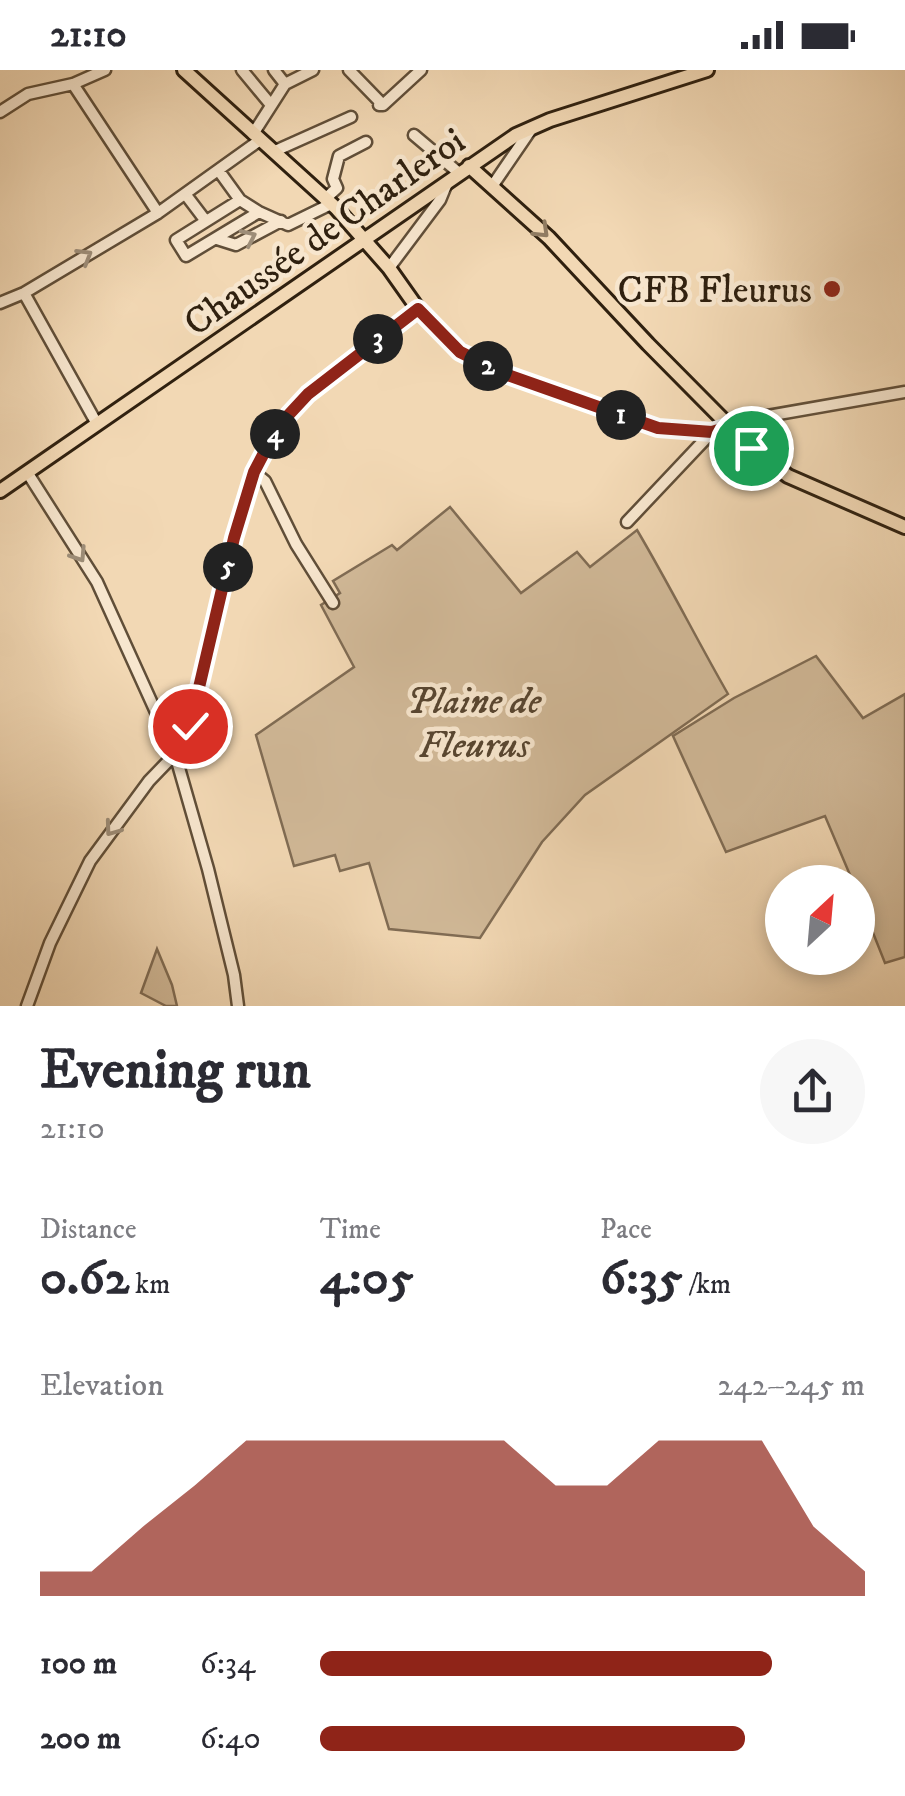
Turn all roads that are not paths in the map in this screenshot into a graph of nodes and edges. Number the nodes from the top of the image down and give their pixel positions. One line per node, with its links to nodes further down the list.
1 (104, 70): 9 (street)
2 (184, 70): 16 (main road)
3 (242, 70): 11 (street)
4 (274, 70): 10 (street)
5 (313, 70): 10 (street)
6 (349, 70): 7 (street)
7 (421, 70)
8 (707, 70): 14 (main road, Chaussée de Charleroi)
9 (73, 84): 12 (street); 26 (street)
10 (285, 84): 11 (street)
11 (271, 105): 16 (street)
12 (0, 112)
13 (351, 117): 18 (street)
14 (532, 128): 20 (main road, Chaussée de Charleroi); 21 (street)
15 (414, 135): 20 (street)
16 (256, 137): 18 (main road); 19 (street)
17 (366, 142): 24 (street)
18 (275, 151): 24 (main road)
19 (219, 171): 22 (street); 23 (street)
20 (458, 174): 21 (main road); 30 (main road, Chaussée de Charleroi); 31 (street)
21 (493, 185): 37 (main road, one-way to 37)
22 (186, 194): 26 (street); 27 (street)
23 (240, 200): 25 (street); 27 (street)
24 (328, 201): 28 (street); 30 (main road)
25 (259, 212): 28 (street); 29 (street)
26 (158, 213): 32 (street, one-way to 26)
27 (205, 220): 29 (street)
28 (280, 222): 29 (street, one-way to 28)
29 (217, 239)
30 (366, 240): 31 (main road); 36 (main road, Chaussée de Charleroi)
31 (389, 268): 34 (main road)
32 (24, 293): 33 (street); 36 (street)
33 (0, 303)
34 (418, 309): 38 (main road); 40 (street)
35 (905, 392): 37 (street)
36 (97, 424): 39 (main road, Chaussée de Charleroi)
37 (728, 427): 38 (main road); 43 (main road)
38 (712, 432): 42 (street)
39 (27, 472): 41 (main road, Chaussée de Charleroi); 45 (street, one-way to 45)
40 (254, 472): 44 (street); 45 (street)
41 (0, 491)
42 (627, 522)
43 (905, 527)
44 (333, 602)
45 (175, 754): 46 (street, one-way to 46); 47 (street)
46 (27, 1006)
47 (238, 1006)

